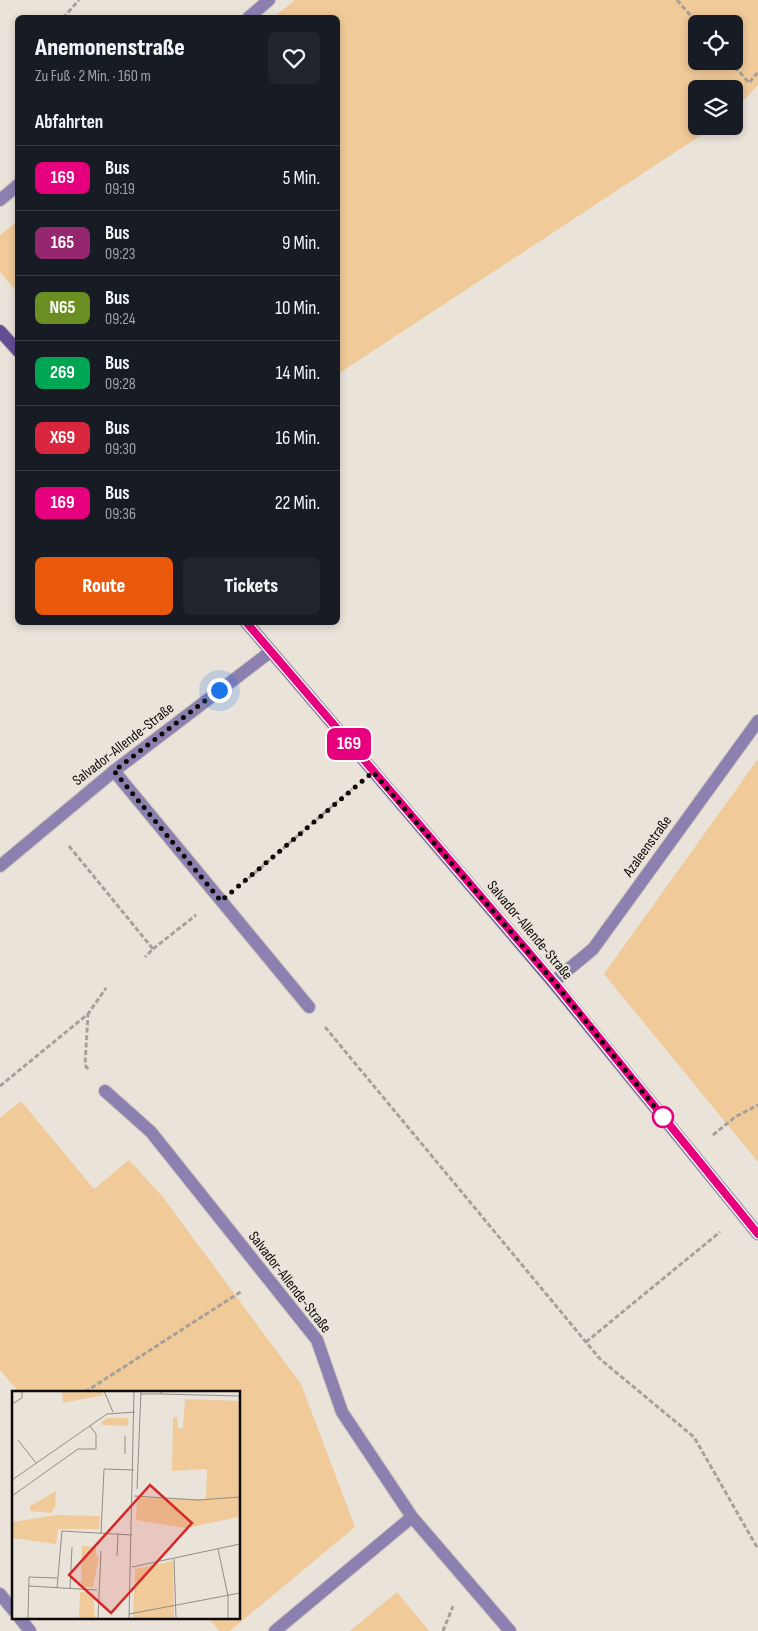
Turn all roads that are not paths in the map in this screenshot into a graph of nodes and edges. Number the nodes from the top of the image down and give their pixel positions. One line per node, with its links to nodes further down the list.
1 (269, 0): 2 (street)
2 (252, 15)
3 (15, 188): 4 (street)
4 (0, 200)
5 (0, 331): 6 (main road)
6 (15, 348)
7 (248, 625): 8 (main road, Salvador-Allende-Straße)
8 (270, 652): 10 (street, Salvador-Allende-Straße); 12 (main road, Salvador-Allende-Straße)
9 (758, 721): 12 (street, Azaleenstraße)
10 (114, 771): 11 (street, Salvador-Allende-Straße); 13 (street)
11 (0, 866)
12 (554, 982): 15 (main road, Salvador-Allende-Straße)
13 (309, 1007)
14 (105, 1091): 16 (street, Salvador-Allende-Straße)
15 (758, 1234)
16 (412, 1517): 21 (street); 22 (street, Salvador-Allende-Straße)
17 (0, 1594): 18 (street)
18 (12, 1609)
19 (20, 1618): 20 (street)
20 (30, 1631)
21 (275, 1631)
22 (510, 1631)

